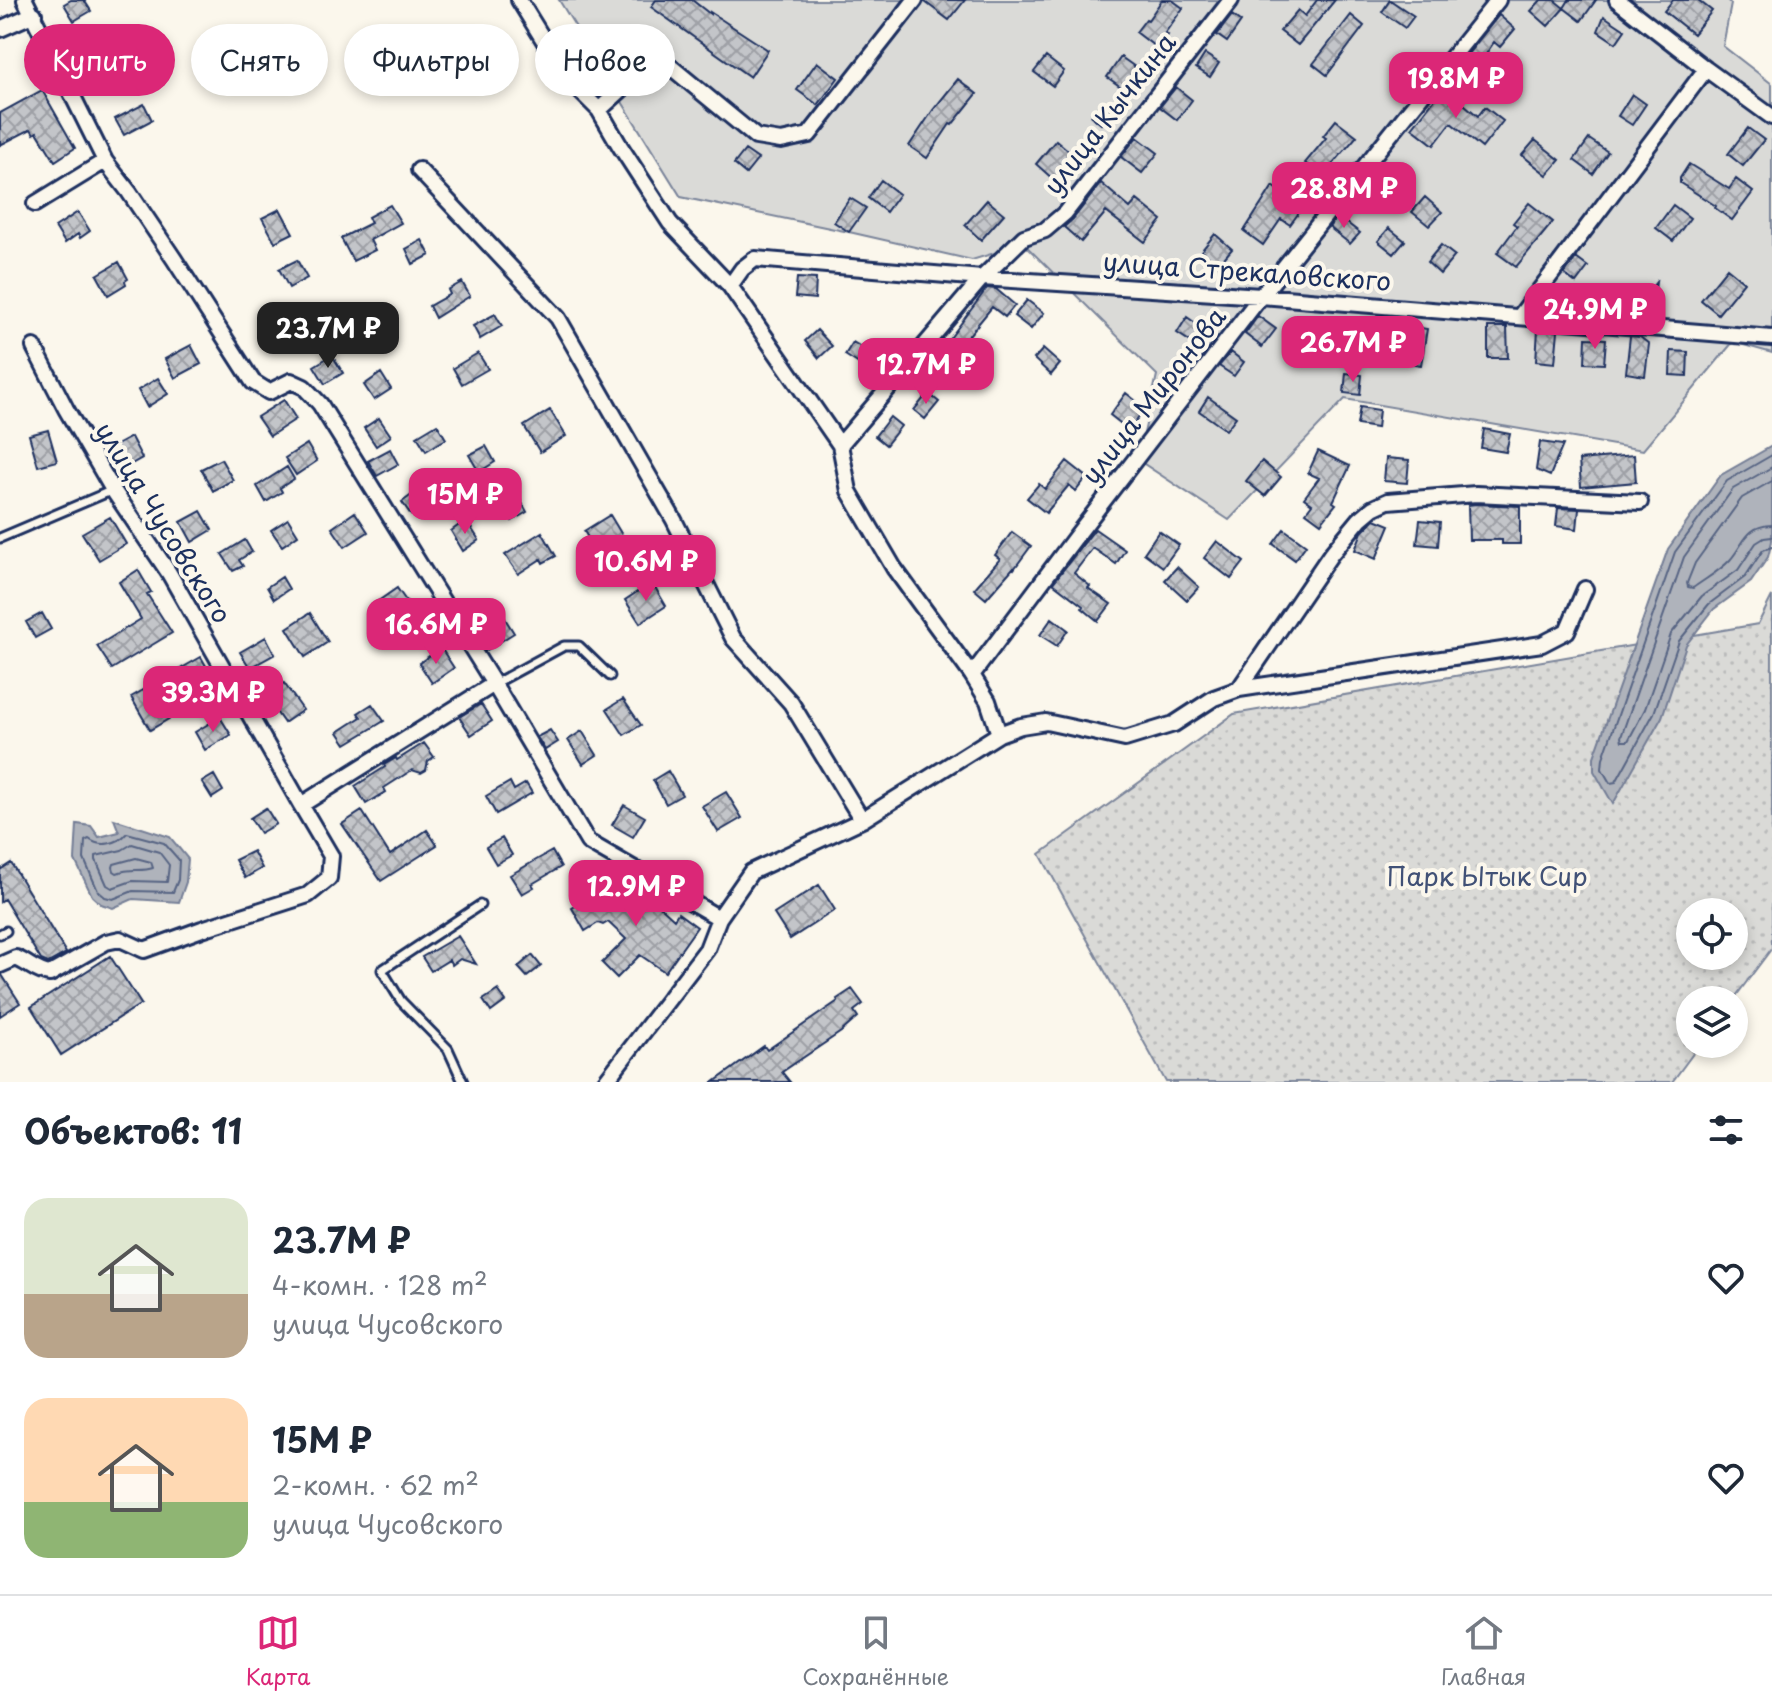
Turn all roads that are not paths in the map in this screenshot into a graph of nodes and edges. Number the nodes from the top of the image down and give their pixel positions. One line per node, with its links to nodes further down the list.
1 (25, 0): 7 (street)
2 (519, 0): 10 (street)
3 (915, 0): 10 (street)
4 (1231, 0): 15 (street, улица Кычкина)
5 (1498, 0): 17 (street, улица Миронова)
6 (1617, 0): 9 (street)
7 (34, 14): 8 (street); 12 (street)
8 (0, 29)
9 (1706, 69): 11 (street); 18 (street)
10 (599, 110): 16 (street)
11 (1772, 117)
12 (105, 161): 14 (street); 28 (street)
13 (419, 170): 32 (street)
14 (35, 204)
15 (982, 278): 16 (street, улица Стрекаловского); 17 (street, улица Стрекаловского); 21 (street, улица Кычкина)
16 (730, 286): 21 (street)
17 (1261, 296): 18 (street, улица Стрекаловского); 26 (street, улица Миронова)
18 (1520, 316): 19 (street, улица Стрекаловского)
19 (1772, 338)
20 (34, 347): 22 (street, улица Чусовского)
21 (840, 445): 26 (street)
22 (113, 490): 24 (lane); 31 (street, улица Чусовского)
23 (1640, 502): 29 (street)
24 (0, 538)
25 (1585, 589): 29 (street)
26 (972, 675): 30 (street)
27 (610, 676): 28 (lane)
28 (494, 684): 31 (street); 34 (street)
29 (1239, 689): 30 (street)
30 (999, 734): 32 (street)
31 (301, 805): 35 (street, улица Чусовского)
32 (862, 820): 34 (street)
33 (480, 905): 36 (lane)
34 (719, 918): 37 (street)
35 (0, 965)
36 (463, 1082)
37 (605, 1082)

